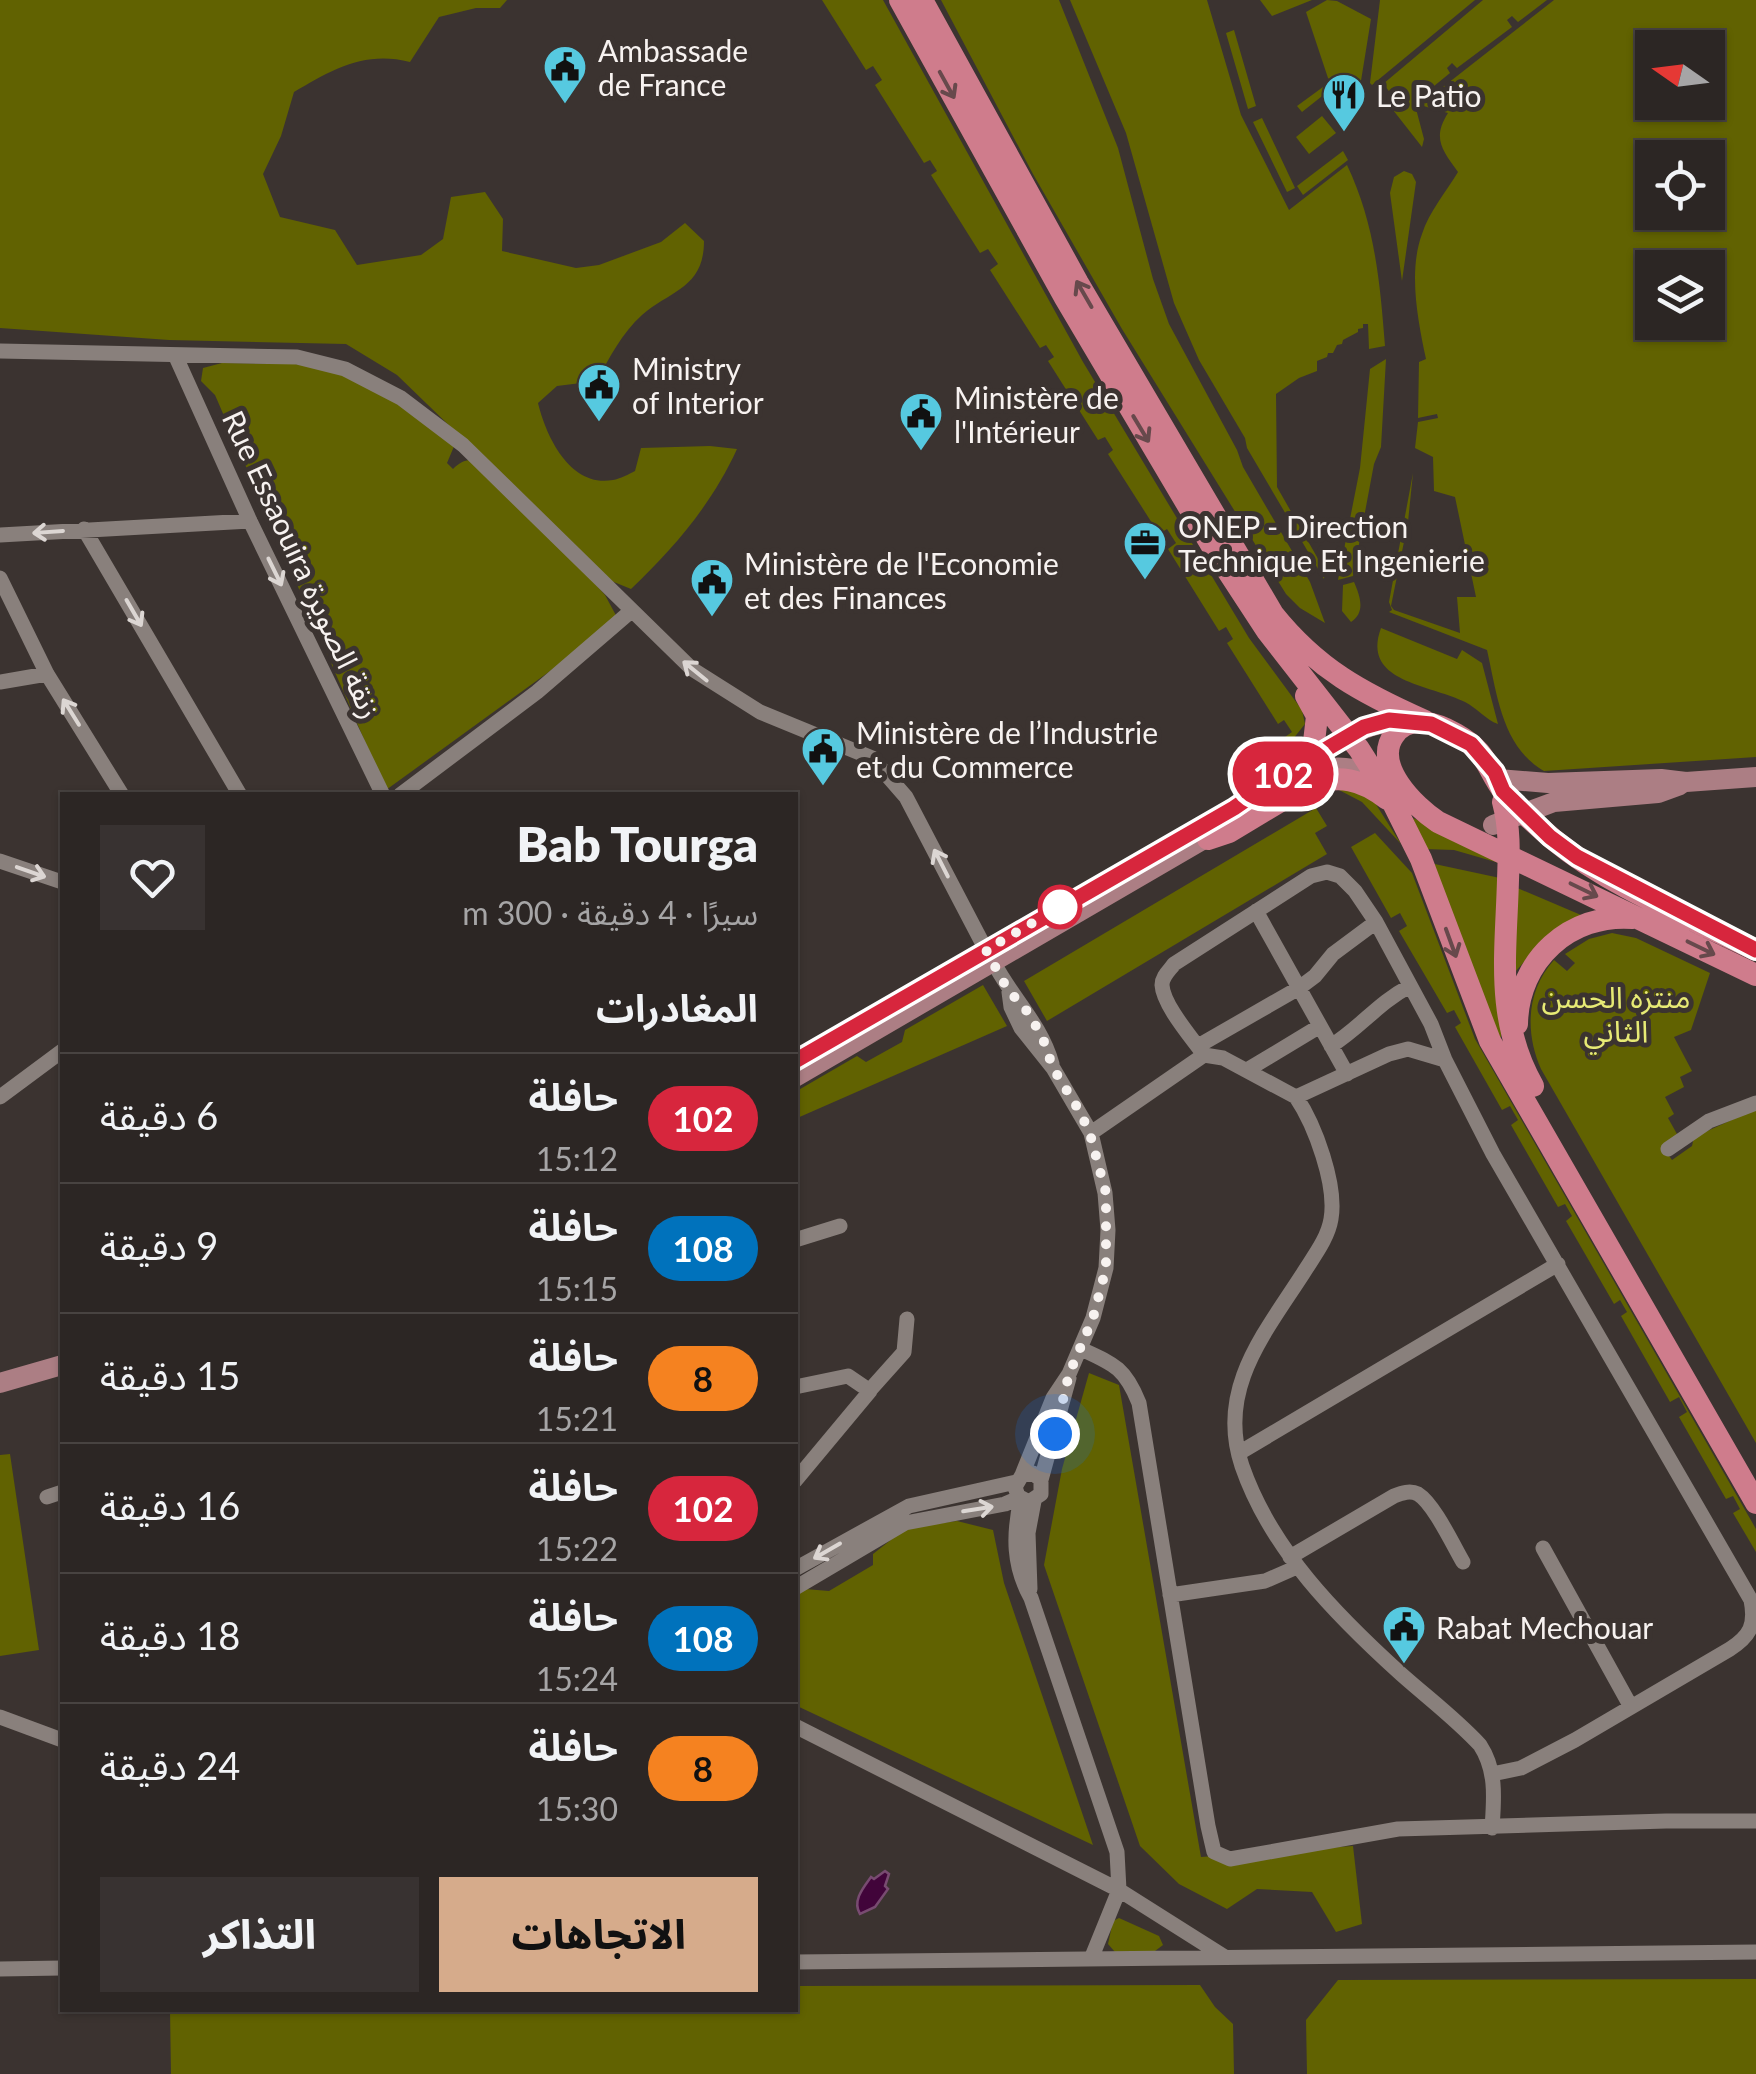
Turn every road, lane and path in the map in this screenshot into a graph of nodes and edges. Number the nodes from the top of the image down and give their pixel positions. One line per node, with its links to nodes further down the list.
1 (900, 0): 10 (main road, one-way to 10)
2 (922, 0): 13 (main road, one-way to 2)
3 (0, 351): 4 (street)
4 (176, 356): 5 (street, Rue Essaouira زنقة الصويرة); 9 (street)
5 (250, 521): 6 (street); 21 (street, Rue Essaouira زنقة الصويرة, one-way to 21)
6 (84, 529): 7 (street, one-way to 7); 20 (street, one-way to 20)
7 (0, 535)
8 (0, 578): 11 (street)
9 (630, 612): 22 (street); 34 (street, one-way to 9)
10 (1296, 670): 14 (main road); 15 (main road)
11 (47, 674): 12 (street); 19 (street, one-way to 11)
12 (0, 682)
13 (1418, 720): 14 (main road); 23 (main road); 24 (main road)
14 (1349, 729): 15 (main road); 16 (main road); 23 (main road)
15 (1314, 742): 16 (main road)
16 (1297, 772): 23 (main road); 26 (main road); 34 (main road)
17 (1756, 777): 18 (main road)
18 (1686, 782): 24 (main road); 24 (main road)
19 (120, 792)
20 (238, 792)
21 (382, 792)
22 (404, 792)
23 (1396, 792): 25 (main road); 67 (main road, one-way to 67)
24 (1505, 804): 25 (main road); 27 (main road); 33 (main road)
25 (1463, 834): 27 (main road)
26 (1208, 839): 34 (main road)
27 (1508, 854): 31 (main road, one-way to 31); 42 (main road)
28 (0, 861): 29 (street, one-way to 29)
29 (60, 881)
30 (1256, 912): 32 (street); 37 (street); 40 (street)
31 (1646, 920): 35 (main road, one-way to 35); 42 (main road)
32 (1376, 922): 36 (street); 37 (street)
33 (1756, 950)
34 (990, 956): 43 (main road); 47 (main road); 51 (street)
35 (1756, 975)
36 (1410, 986): 39 (street); 44 (street)
37 (1299, 988): 38 (street); 40 (street)
38 (1320, 1026): 39 (street); 45 (street)
39 (1331, 1046): 46 (street)
40 (1201, 1050): 45 (street); 51 (street)
41 (60, 1053): 49 (street)
42 (1518, 1057): 64 (main road)
43 (798, 1059)
44 (1445, 1060): 46 (street); 55 (street)
45 (1247, 1070): 48 (street)
46 (1347, 1074): 48 (street)
47 (798, 1075)
48 (1296, 1097): 63 (street)
49 (0, 1098)
50 (1756, 1103): 52 (street)
51 (1090, 1134): 57 (street)
52 (1668, 1149)
53 (840, 1226): 54 (street)
54 (798, 1239)
55 (1558, 1264): 63 (street); 74 (street)
56 (907, 1319): 62 (street)
57 (1081, 1349): 59 (street); 73 (street)
58 (60, 1366): 60 (main road)
59 (1069, 1374): 66 (street); 66 (street)
60 (0, 1383)
61 (798, 1386): 62 (street)
62 (870, 1390): 65 (street)
63 (1239, 1453): 69 (street)
64 (1756, 1476)
65 (798, 1477)
66 (1022, 1491): 71 (street, one-way to 71); 72 (street, one-way to 66); 81 (street)
67 (1756, 1503)
68 (1543, 1548): 74 (street)
69 (1294, 1562): 70 (street); 73 (street); 78 (street)
70 (1463, 1562)
71 (798, 1567)
72 (798, 1586)
73 (1170, 1595): 80 (street)
74 (1631, 1707): 78 (street)
75 (0, 1717): 77 (street)
76 (798, 1728): 81 (street)
77 (60, 1739)
78 (1492, 1774): 80 (street)
79 (1756, 1821): 80 (street)
80 (1492, 1828)
81 (1119, 1890): 83 (street); 84 (street)
82 (1756, 1952): 83 (street)
83 (1224, 1958): 84 (street)
84 (1091, 1959): 85 (street)
85 (798, 1962)
86 (60, 1968): 87 (street)
87 (0, 1969)

